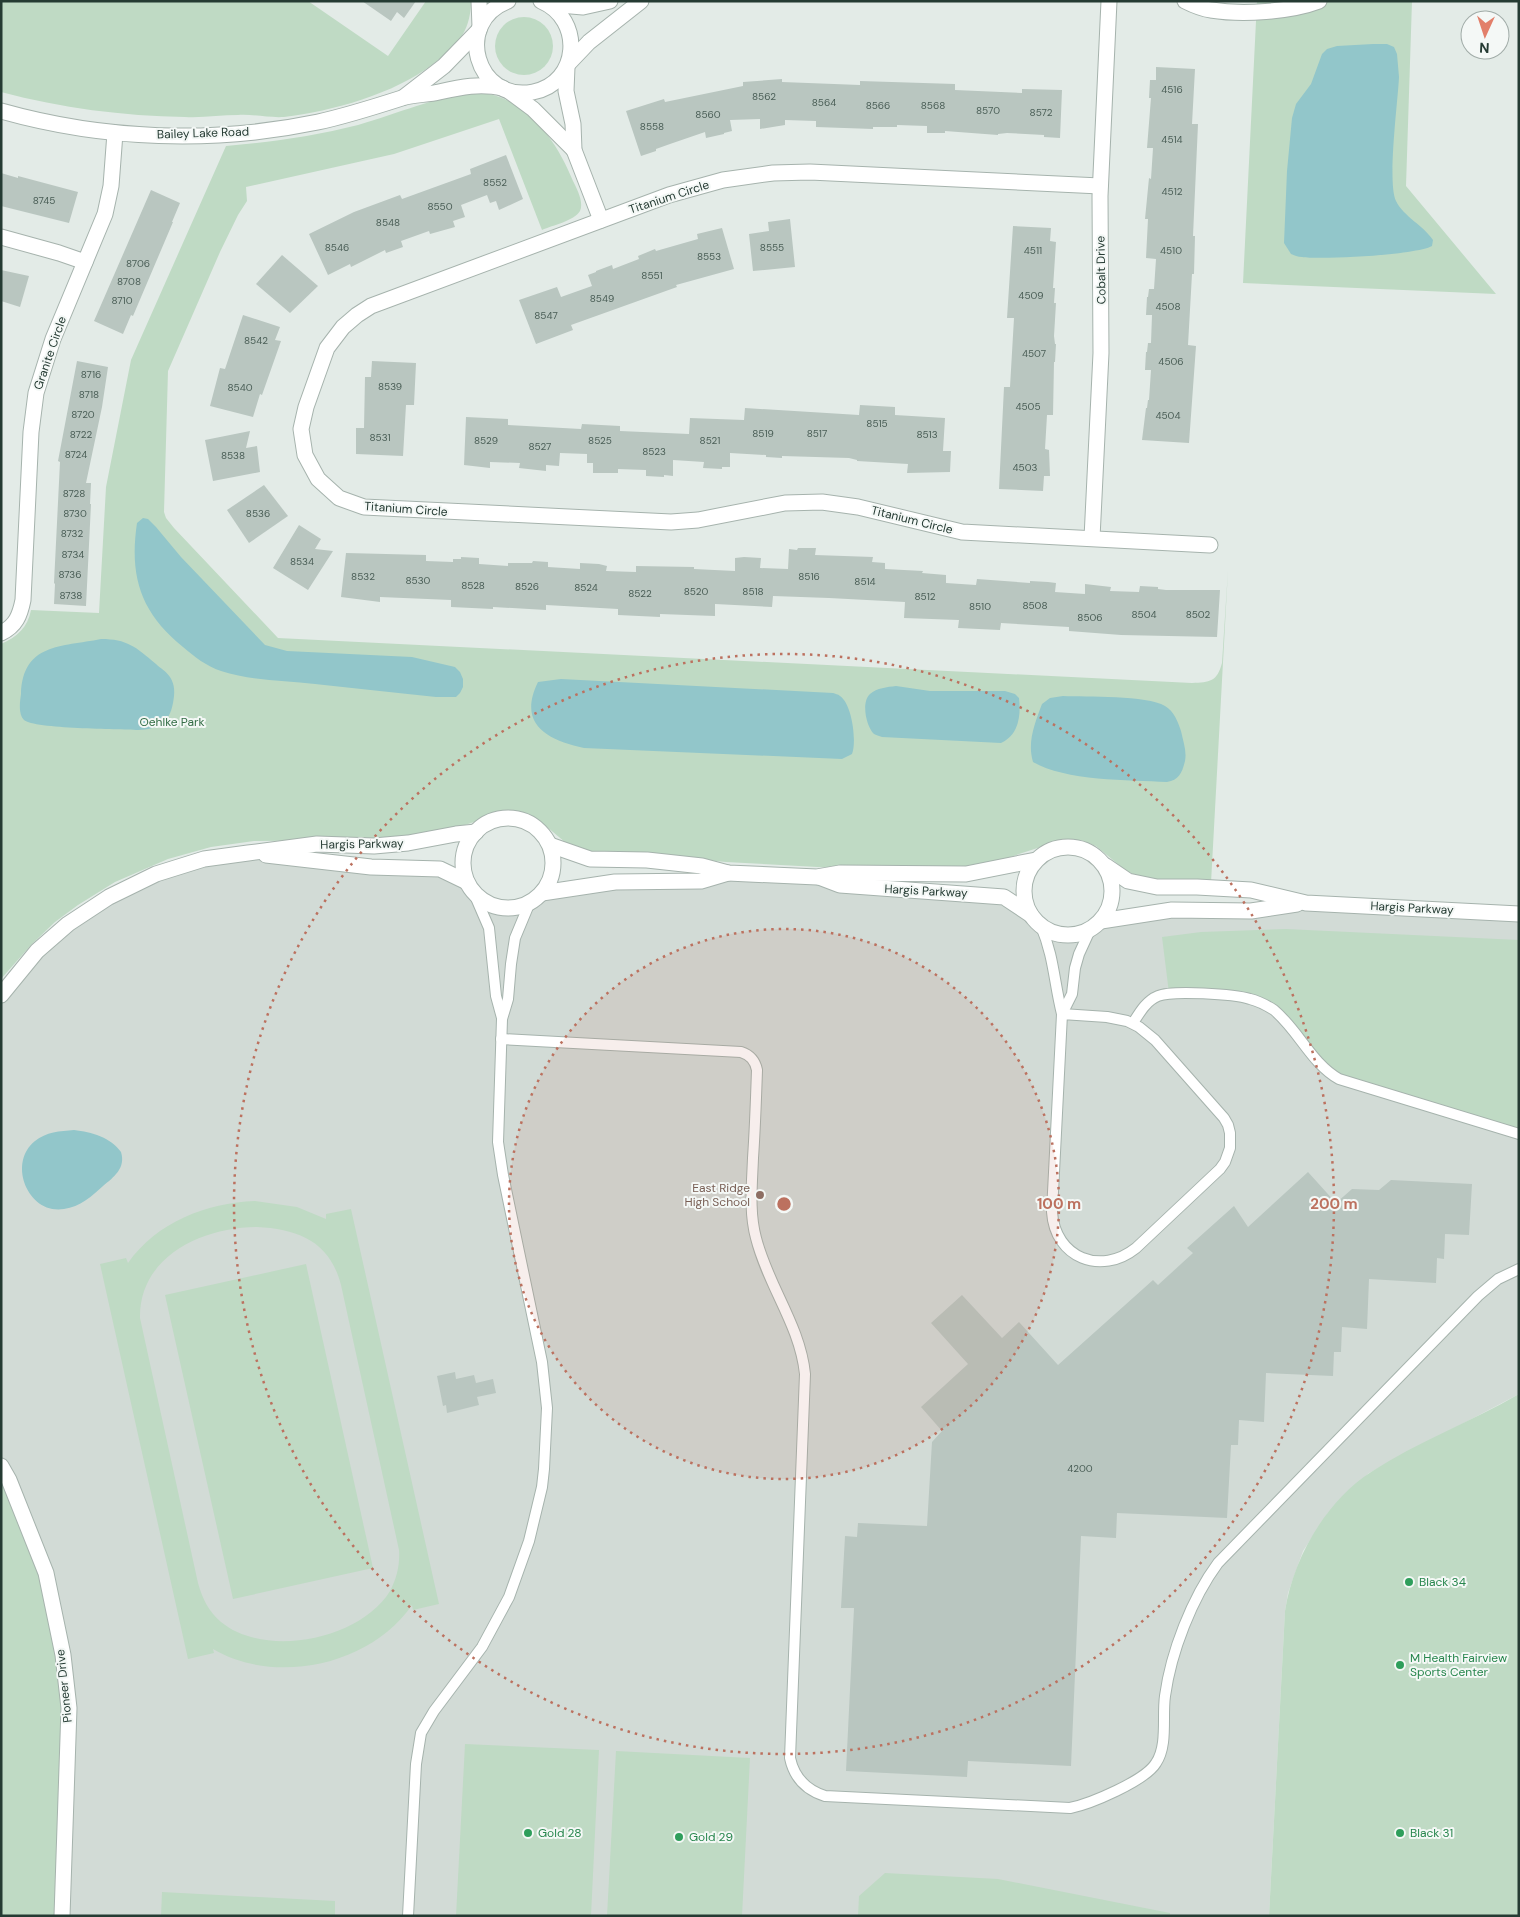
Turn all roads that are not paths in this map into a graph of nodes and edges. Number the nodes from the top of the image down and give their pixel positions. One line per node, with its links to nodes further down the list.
1 (478, 1): 9 (street)
2 (508, 1): 9 (street, Bailey Lake Road)
3 (610, 1): 8 (street)
4 (641, 1): 10 (street)
5 (1109, 1): 16 (street, Cobalt Drive)
6 (1185, 1): 7 (street)
7 (1319, 1)
8 (542, 2): 10 (street)
9 (479, 29): 11 (street); 12 (street, Bailey Lake Road)
10 (568, 65): 11 (street, Bailey Lake Road); 15 (street)
11 (504, 88): 12 (street, Bailey Lake Road); 15 (street)
12 (403, 97): 14 (street, Bailey Lake Road)
13 (1, 111): 14 (street, Bailey Lake Road)
14 (115, 132): 19 (street, Granite Circle)
15 (574, 150): 17 (street)
16 (1100, 186): 17 (street, Titanium Circle); 20 (street, Cobalt Drive)
17 (601, 220): 20 (street, Titanium Circle)
18 (1, 237): 19 (street)
19 (85, 262): 22 (street, Granite Circle)
20 (1092, 538): 21 (street, Titanium Circle)
21 (1210, 545)
22 (1, 633)
23 (476, 832): 24 (street); 25 (street, Hargis Parkway); 30 (street)
24 (550, 845): 28 (street, Hargis Parkway); 31 (street)
25 (248, 852): 30 (street, Hargis Parkway); 36 (street, Hargis Parkway)
26 (1036, 860): 27 (street); 29 (street, Hargis Parkway); 34 (street)
27 (1106, 866): 32 (street, Hargis Parkway); 35 (street)
28 (728, 873): 29 (street, Hargis Parkway); 31 (street, Hargis Parkway)
29 (817, 877): 34 (street, Hargis Parkway)
30 (470, 886): 31 (street); 38 (lane)
31 (536, 898): 38 (lane)
32 (1306, 903): 33 (street, Hargis Parkway); 35 (street, Hargis Parkway)
33 (1519, 914)
34 (1036, 920): 35 (street); 37 (lane)
35 (1096, 926): 37 (lane)
36 (1, 995)
37 (1062, 1014): 39 (lane); 39 (lane)
38 (502, 1019): 40 (lane)
39 (1133, 1024): 41 (lane)
40 (501, 1039): 42 (lane); 45 (lane)
41 (1519, 1134)
42 (1519, 1269)
43 (1, 1466): 44 (street, Pioneer Drive)
44 (62, 1916)
45 (408, 1916)

